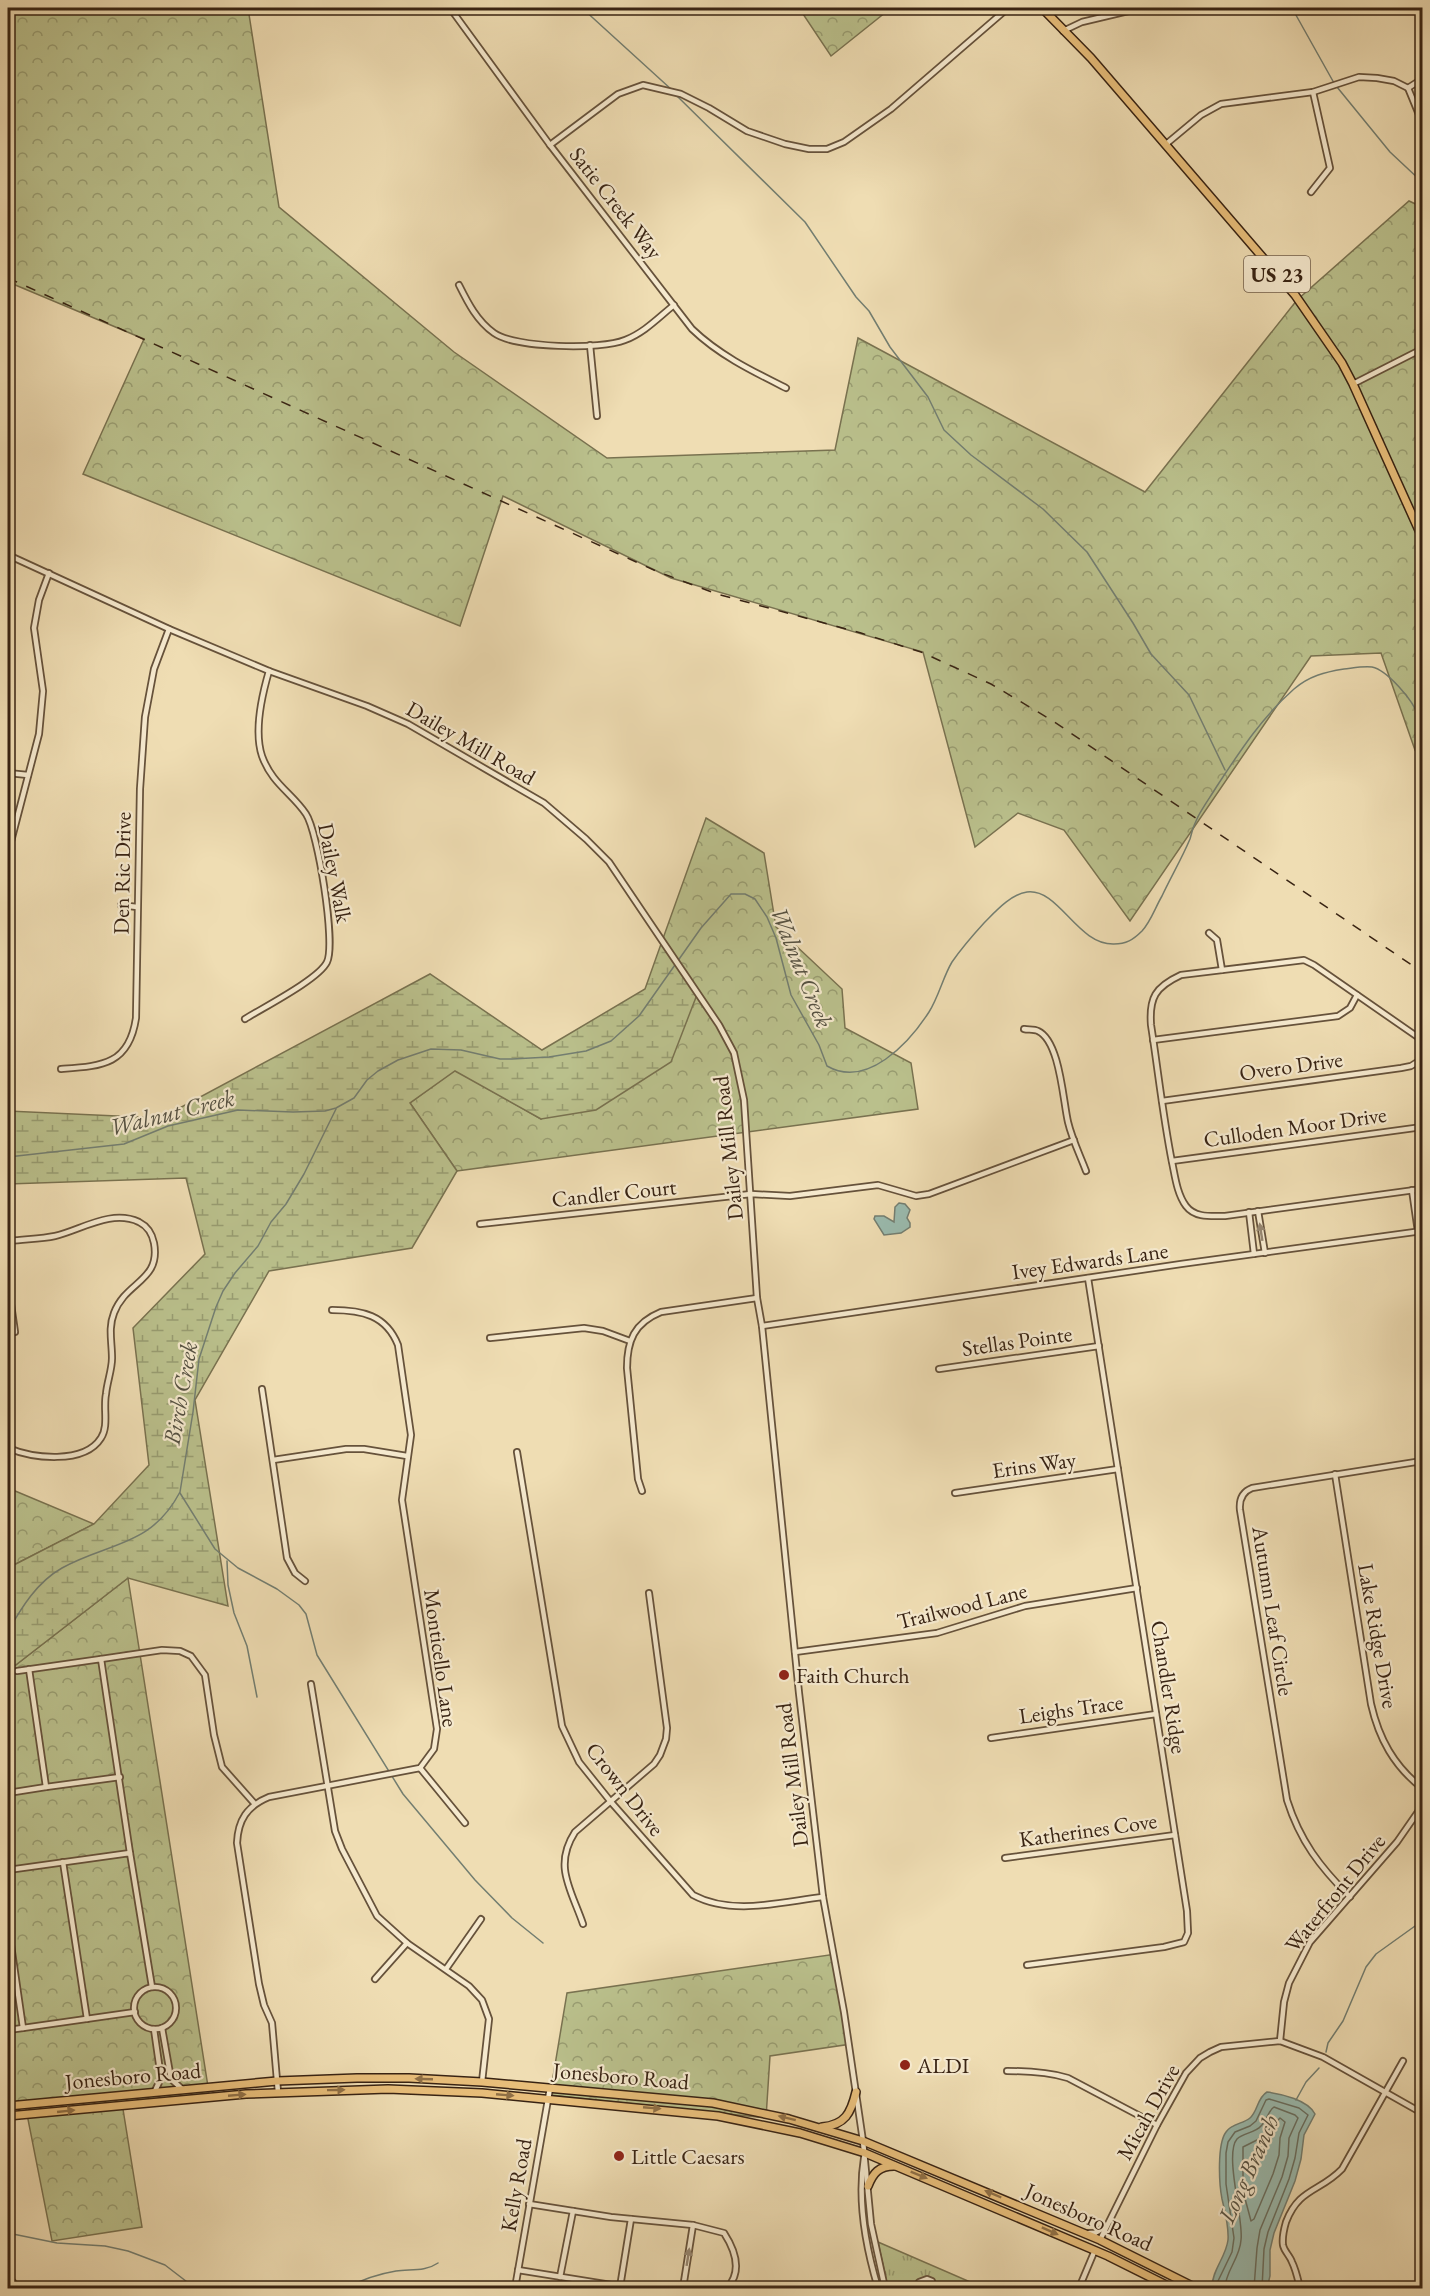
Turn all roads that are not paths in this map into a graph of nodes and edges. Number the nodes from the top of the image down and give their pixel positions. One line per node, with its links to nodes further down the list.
1 (450, 8): 10 (street, Satie Creek Way)
2 (1008, 8): 10 (street)
3 (1042, 8): 5 (main road, US 23)
4 (1141, 8): 5 (street)
5 (1063, 31): 11 (main road, US 23)
6 (1422, 79): 7 (street)
7 (1408, 88): 8 (street); 9 (street)
8 (1313, 92): 11 (street); 12 (street)
9 (1422, 122)
10 (550, 145): 14 (street, Satie Creek Way)
11 (1166, 145): 17 (main road, US 23)
12 (1311, 192)
13 (459, 285): 15 (street)
14 (674, 305): 15 (street); 18 (street, Satie Creek Way)
15 (590, 345): 19 (street)
16 (1422, 349): 17 (street)
17 (1353, 384): 20 (main road, US 23)
18 (786, 388)
19 (597, 416)
20 (1422, 537)
21 (8, 555): 22 (street, Dailey Mill Road)
22 (49, 573): 23 (street, Dailey Mill Road); 26 (street)
23 (169, 629): 24 (street, Dailey Mill Road); 29 (street, Den Ric Drive)
24 (269, 671): 33 (street, Dailey Walk); 46 (street, Dailey Mill Road)
25 (8, 773): 26 (street)
26 (28, 774): 27 (street)
27 (8, 853)
28 (122, 905): 29 (street)
29 (137, 908): 38 (street, Den Ric Drive)
30 (1209, 933): 31 (street)
31 (1222, 970): 32 (street); 35 (street)
32 (1357, 994): 35 (street); 36 (street)
33 (245, 1018)
34 (1024, 1029): 41 (street)
35 (1153, 1040): 39 (street)
36 (1422, 1040)
37 (1422, 1059): 39 (street, Overo Drive)
38 (61, 1069)
39 (1162, 1101): 42 (street)
40 (1422, 1127): 42 (street, Culloden Moor Drive)
41 (1074, 1140): 43 (street); 46 (street, Candler Court)
42 (1172, 1161): 48 (street)
43 (1086, 1171)
44 (1422, 1189): 45 (street); 47 (street)
45 (1412, 1190): 49 (street); 53 (street)
46 (751, 1194): 52 (street, Candler Court); 59 (street, Dailey Mill Road)
47 (1422, 1199)
48 (1191, 1211): 50 (street); 51 (street)
49 (1258, 1211): 50 (street); 55 (street, one-way to 49)
50 (1249, 1212): 56 (street)
51 (1186, 1216)
52 (480, 1224)
53 (1420, 1231): 55 (street, Ivey Edwards Lane)
54 (8, 1252): 68 (street)
55 (1265, 1253): 56 (street, Ivey Edwards Lane)
56 (1254, 1254): 57 (street, Ivey Edwards Lane)
57 (1088, 1278): 61 (street, Ivey Edwards Lane); 65 (street, Chandler Ridge)
58 (8, 1283): 62 (street)
59 (757, 1298): 61 (street, Dailey Mill Road); 64 (street)
60 (332, 1310): 70 (street, Monticello Lane)
61 (762, 1326): 80 (street, Dailey Mill Road)
62 (15, 1332)
63 (490, 1338): 64 (street)
64 (630, 1341): 75 (street)
65 (1099, 1346): 66 (street, Stellas Pointe); 73 (street, Chandler Ridge)
66 (939, 1369)
67 (262, 1389): 71 (street)
68 (8, 1448)
69 (517, 1452): 93 (street, Crown Drive)
70 (408, 1456): 71 (street); 87 (street, Monticello Lane)
71 (273, 1460): 77 (street)
72 (1422, 1461): 74 (street, Autumn Leaf Circle)
73 (1118, 1469): 76 (street, Erins Way); 78 (street, Chandler Ridge)
74 (1335, 1474): 91 (street, Lake Ridge Drive); 103 (street, Autumn Leaf Circle)
75 (642, 1491)
76 (955, 1493)
77 (305, 1581)
78 (1137, 1588): 80 (street, Trailwood Lane); 85 (street, Chandler Ridge)
79 (649, 1593): 93 (street)
80 (795, 1652): 102 (street, Dailey Mill Road)
81 (101, 1659): 82 (street); 88 (street); 94 (street)
82 (29, 1669): 83 (street); 90 (street)
83 (17, 1671)
84 (311, 1684): 89 (street)
85 (1156, 1714): 86 (street, Leighs Trace); 97 (street, Chandler Ridge)
86 (991, 1737)
87 (420, 1768): 89 (street); 96 (street)
88 (120, 1777): 90 (street); 98 (street)
89 (328, 1786): 94 (street); 107 (street)
90 (46, 1787): 92 (street)
91 (1422, 1788)
92 (8, 1793)
93 (611, 1802): 102 (street, Crown Drive); 106 (street)
94 (254, 1803): 121 (street)
95 (1422, 1806): 103 (street, Waterfront Drive)
96 (465, 1823)
97 (1175, 1835): 99 (street, Katherines Cove); 108 (street, Chandler Ridge)
98 (130, 1853): 100 (street); 111 (street)
99 (1005, 1858)
100 (63, 1862): 101 (street); 113 (street)
101 (8, 1870)
102 (823, 1897): 127 (street, Dailey Mill Road)
103 (1350, 1897): 118 (street, Waterfront Drive)
104 (481, 1919): 109 (street)
105 (8, 1924): 114 (street)
106 (583, 1924)
107 (407, 1942): 109 (street); 110 (street)
108 (1027, 1965)
109 (446, 1970): 122 (street)
110 (375, 1979)
111 (152, 1987): 112 (street); 115 (street)
112 (135, 2012): 113 (street); 116 (street)
113 (87, 2019): 114 (street)
114 (23, 2028): 117 (street)
115 (162, 2028): 116 (street); 124 (street)
116 (154, 2029): 125 (street)
117 (8, 2030)
118 (1280, 2041): 128 (street, Micah Drive); 133 (street, Micah Drive)
119 (1403, 2061): 128 (street)
120 (1007, 2071): 133 (street)
121 (277, 2081): 122 (main road, Jonesboro Road, one-way to 121); 124 (main road, Jonesboro Road); 126 (street)
122 (482, 2082): 123 (main road, Jonesboro Road)
123 (550, 2088): 129 (street, Kelly Road); 134 (main road, Jonesboro Road, one-way to 123)
124 (182, 2089): 125 (main road, Jonesboro Road)
125 (155, 2091): 130 (main road, Jonesboro Road)
126 (278, 2092): 129 (main road, Jonesboro Road, one-way to 129); 132 (main road, Jonesboro Road, one-way to 126)
127 (856, 2092): 134 (main road); 135 (street, Dailey Mill Road)
128 (1385, 2092): 131 (street, Micah Drive); 168 (street)
129 (548, 2099): 136 (main road, Jonesboro Road, one-way to 136); 139 (street, Kelly Road)
130 (8, 2106)
131 (1422, 2113)
132 (8, 2116)
133 (1157, 2125): 142 (street, Micah Drive)
134 (818, 2127): 135 (main road, Jonesboro Road)
135 (863, 2141): 136 (street, Dailey Mill Road); 144 (main road, Jonesboro Road, one-way to 135)
136 (865, 2153): 137 (main road, Jonesboro Road); 138 (street); 161 (street)
137 (897, 2166): 138 (main road); 146 (main road, Jonesboro Road, one-way to 146)
138 (868, 2186): 162 (street)
139 (530, 2204): 140 (street); 151 (street, Kelly Road)
140 (573, 2211): 141 (street); 152 (street)
141 (631, 2219): 143 (street); 154 (street)
142 (1108, 2224): 144 (street); 145 (street, Micah Drive)
143 (693, 2225): 159 (street, one-way to 143); 160 (street)
144 (1085, 2234): 145 (main road, Jonesboro Road)
145 (1100, 2240): 146 (main road); 147 (main road, Jonesboro Road)
146 (1075, 2241): 148 (main road, Jonesboro Road)
147 (1118, 2248): 148 (main road); 167 (main road, Jonesboro Road)
148 (1095, 2250): 149 (main road, Jonesboro Road); 150 (street)
149 (1108, 2256): 150 (street); 166 (main road, Jonesboro Road)
150 (1089, 2263): 165 (street)
151 (518, 2270): 152 (street); 157 (street, Kelly Road)
152 (560, 2277): 154 (street)
153 (8, 2279): 156 (street)
154 (620, 2287): 158 (street)
155 (934, 2287): 163 (street); 164 (street)
156 (15, 2289)
157 (515, 2289)
158 (630, 2289)
159 (683, 2289)
160 (727, 2289)
161 (878, 2289)
162 (885, 2289)
163 (918, 2289)
164 (946, 2289)
165 (1079, 2289)
166 (1172, 2289)
167 (1196, 2289)
168 (1300, 2289)

